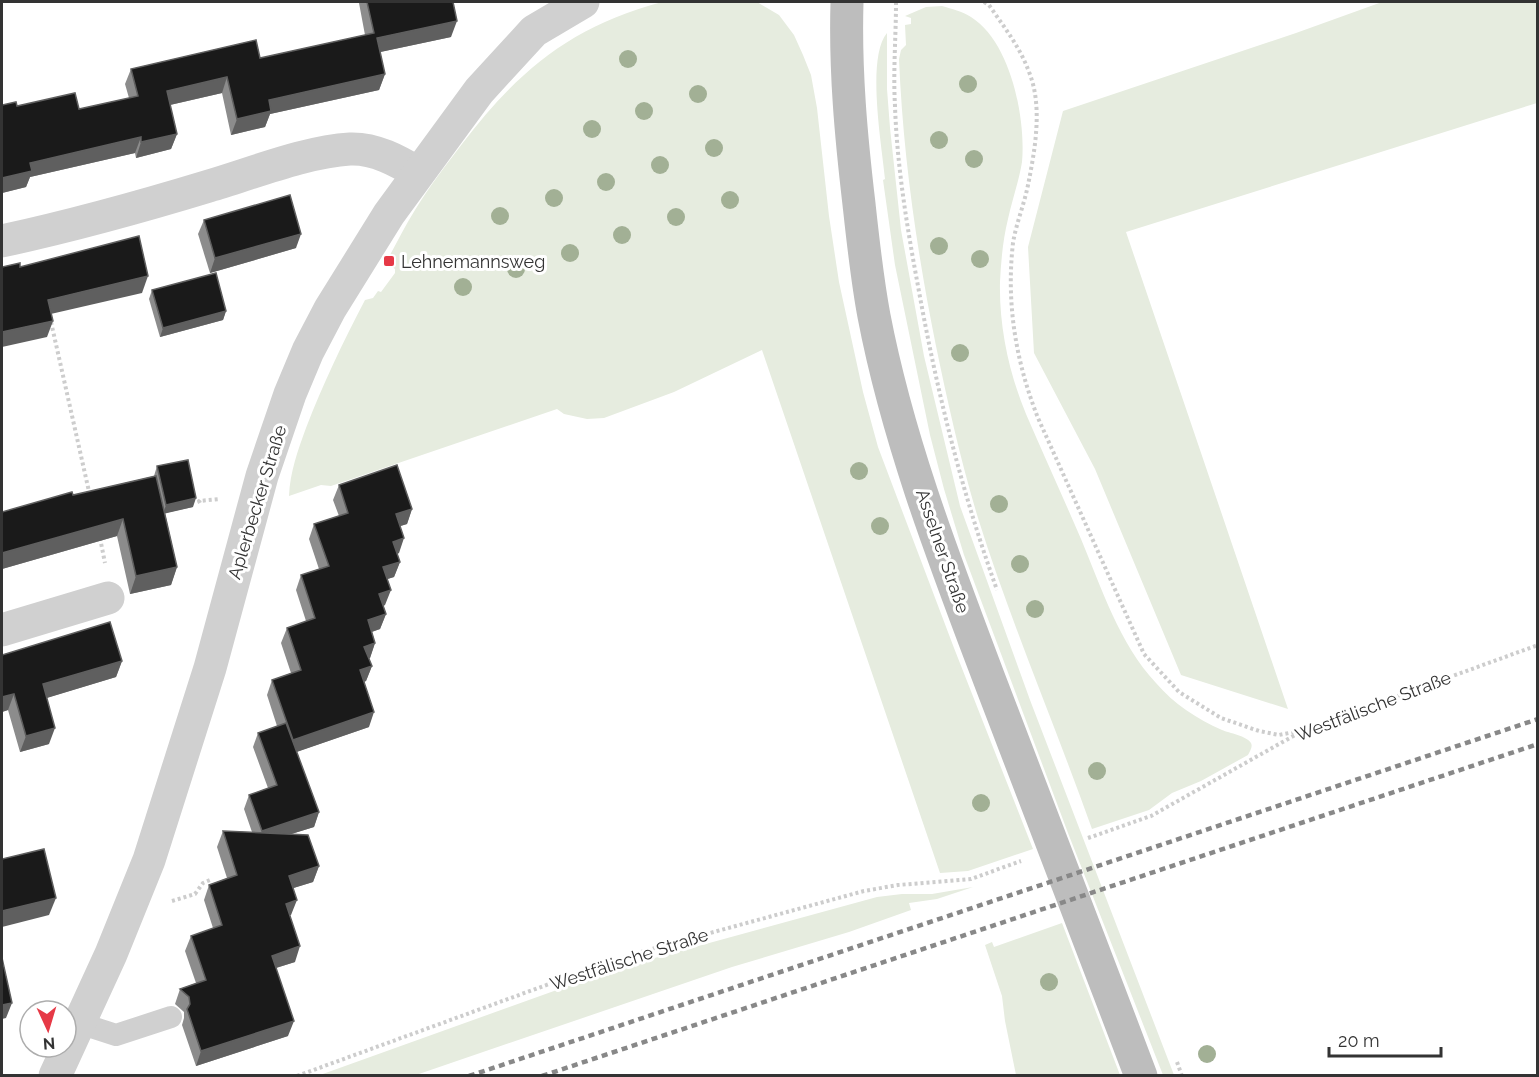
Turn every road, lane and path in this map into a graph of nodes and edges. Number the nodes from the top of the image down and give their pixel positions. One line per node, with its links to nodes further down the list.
1 (583, 2): 5 (street, Aplerbecker Straße)
2 (847, 2): 28 (main road, Asselner Straße)
3 (896, 2): 12 (path)
4 (984, 2): 16 (path)
5 (418, 173): 6 (street); 22 (street, Aplerbecker Straße)
6 (2, 241)
7 (49, 316): 8 (path)
8 (90, 497)
9 (220, 499): 10 (path)
10 (200, 503)
11 (98, 532): 13 (path)
12 (999, 595)
13 (108, 598): 14 (street)
14 (2, 630)
15 (1538, 645): 16 (path, Westfälische Straße)
16 (1304, 730): 17 (path, Westfälische Straße)
17 (1151, 816)
18 (1086, 829): 19 (path)
19 (1091, 840)
20 (971, 879): 27 (path, Westfälische Straße)
21 (171, 1017): 23 (lane)
22 (78, 1020)
23 (78, 1031)
24 (1174, 1054): 29 (path)
25 (62, 1059): 26 (street, Aplerbecker Straße)
26 (55, 1076)
27 (297, 1076)
28 (1141, 1076)
29 (1182, 1076)

